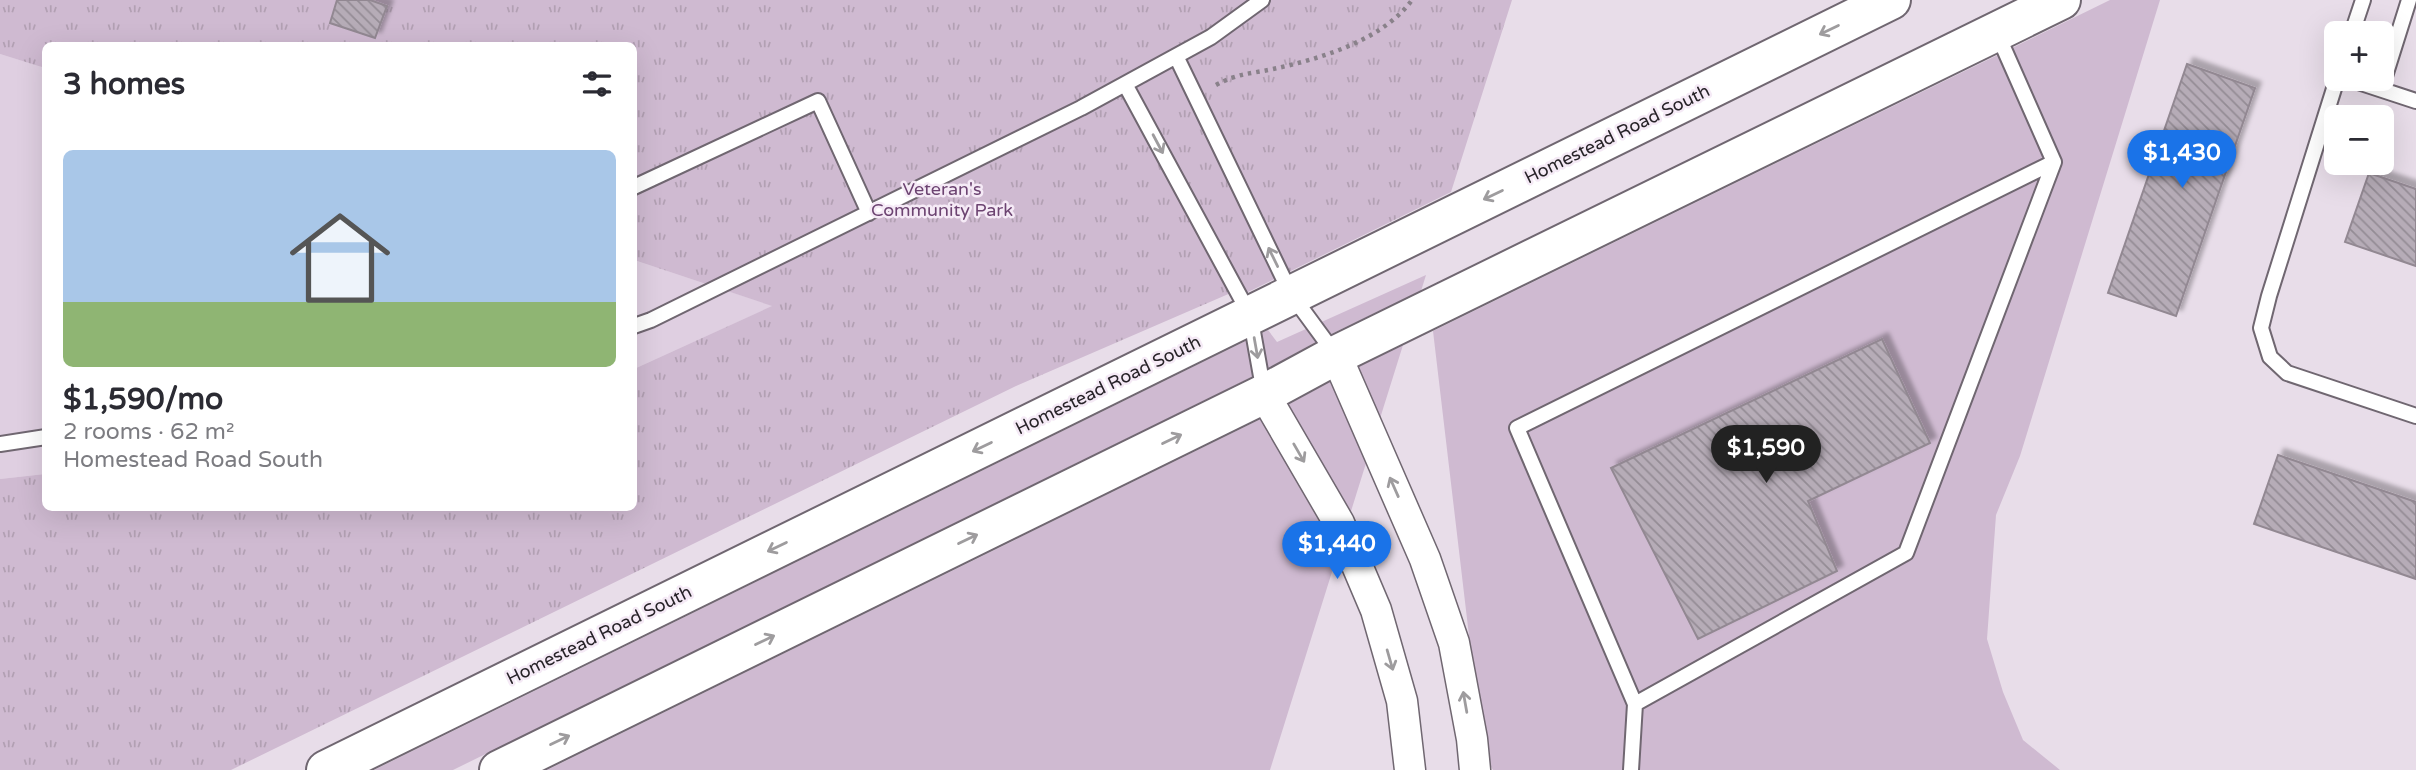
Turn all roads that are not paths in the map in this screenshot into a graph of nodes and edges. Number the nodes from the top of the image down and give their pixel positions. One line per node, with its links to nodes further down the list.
1 (1262, 0): 9 (lane)
2 (1891, 0): 17 (main road, Homestead Road South, one-way to 17)
3 (2062, 0): 7 (main road)
4 (2362, 0): 6 (lane)
5 (2409, 0): 8 (lane)
6 (2356, 21)
7 (1996, 32): 14 (lane); 20 (main road)
8 (2394, 48)
9 (1176, 56): 10 (lane); 17 (lane, one-way to 9)
10 (1125, 84): 16 (lane); 18 (lane, one-way to 18)
11 (2333, 91): 22 (lane)
12 (2387, 91): 13 (lane)
13 (2416, 101)
14 (2054, 162): 25 (lane); 25 (lane)
15 (637, 186): 16 (lane)
16 (869, 213): 19 (lane)
17 (1292, 294): 18 (main road, Homestead Road South); 20 (lane)
18 (1250, 315): 21 (lane, one-way to 21); 26 (main road, Homestead Road South, one-way to 26)
19 (637, 325)
20 (1336, 355): 21 (main road); 29 (street, one-way to 20)
21 (1264, 394): 27 (main road, one-way to 21); 28 (street, one-way to 28)
22 (2416, 416)
23 (42, 438): 24 (lane)
24 (0, 444)
25 (1635, 704): 30 (lane)
26 (326, 770)
27 (499, 770)
28 (1410, 770)
29 (1475, 770)
30 (1631, 770)

